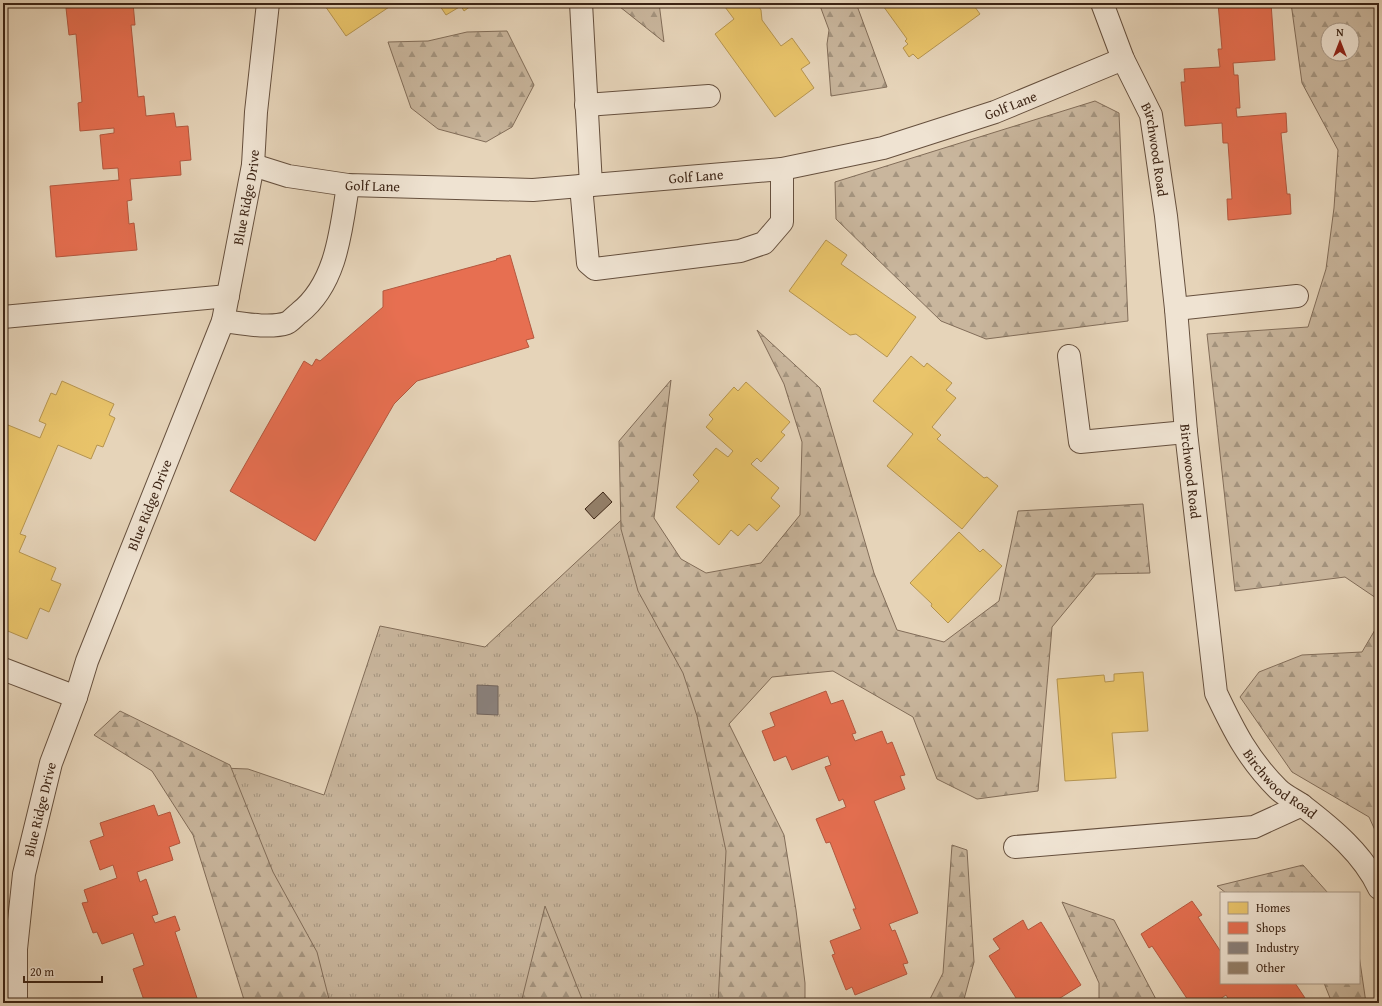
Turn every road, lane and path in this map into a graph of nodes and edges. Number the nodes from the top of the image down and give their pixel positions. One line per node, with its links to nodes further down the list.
1 (268, 3): 7 (street, Blue Ridge Drive)
2 (581, 3): 6 (street)
3 (1102, 3): 4 (street, Birchwood Road)
4 (1123, 59): 8 (street, Golf Lane); 13 (street, Birchwood Road)
5 (710, 96): 6 (street)
6 (586, 105): 10 (street)
7 (253, 165): 9 (street, Golf Lane); 11 (street, Blue Ridge Drive)
8 (782, 169): 10 (street, Golf Lane); 10 (street)
9 (348, 185): 10 (street, Golf Lane); 15 (street)
10 (586, 185)
11 (228, 296): 14 (street); 15 (street, Blue Ridge Drive)
12 (1297, 296): 13 (street)
13 (1176, 309): 17 (street, Birchwood Road)
14 (3, 317)
15 (223, 320): 19 (street, Blue Ridge Drive)
16 (1070, 356): 17 (street)
17 (1186, 432): 20 (street, Birchwood Road)
18 (3, 669): 19 (street)
19 (76, 697): 23 (street, Blue Ridge Drive)
20 (1302, 805): 21 (street); 22 (street, Birchwood Road)
21 (1015, 847)
22 (1379, 888)
23 (16, 1003)

